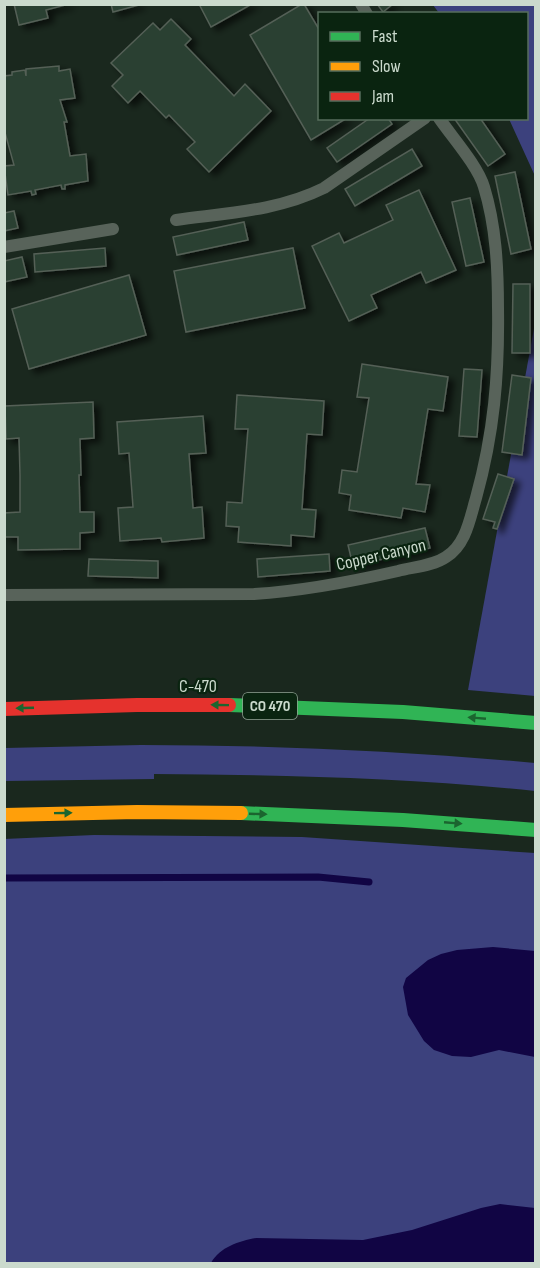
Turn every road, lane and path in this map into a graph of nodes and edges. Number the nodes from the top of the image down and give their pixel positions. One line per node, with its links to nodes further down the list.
1 (422, 120): 3 (lane)
2 (440, 120): 6 (lane, Copper Canyon)
3 (176, 220)
4 (113, 229): 5 (lane)
5 (4, 247)
6 (4, 595)
7 (4, 709): 8 (highway, C-470 / CO 470, one-way to 7)
8 (536, 723)
9 (4, 816): 10 (highway, one-way to 10)
10 (536, 830)

